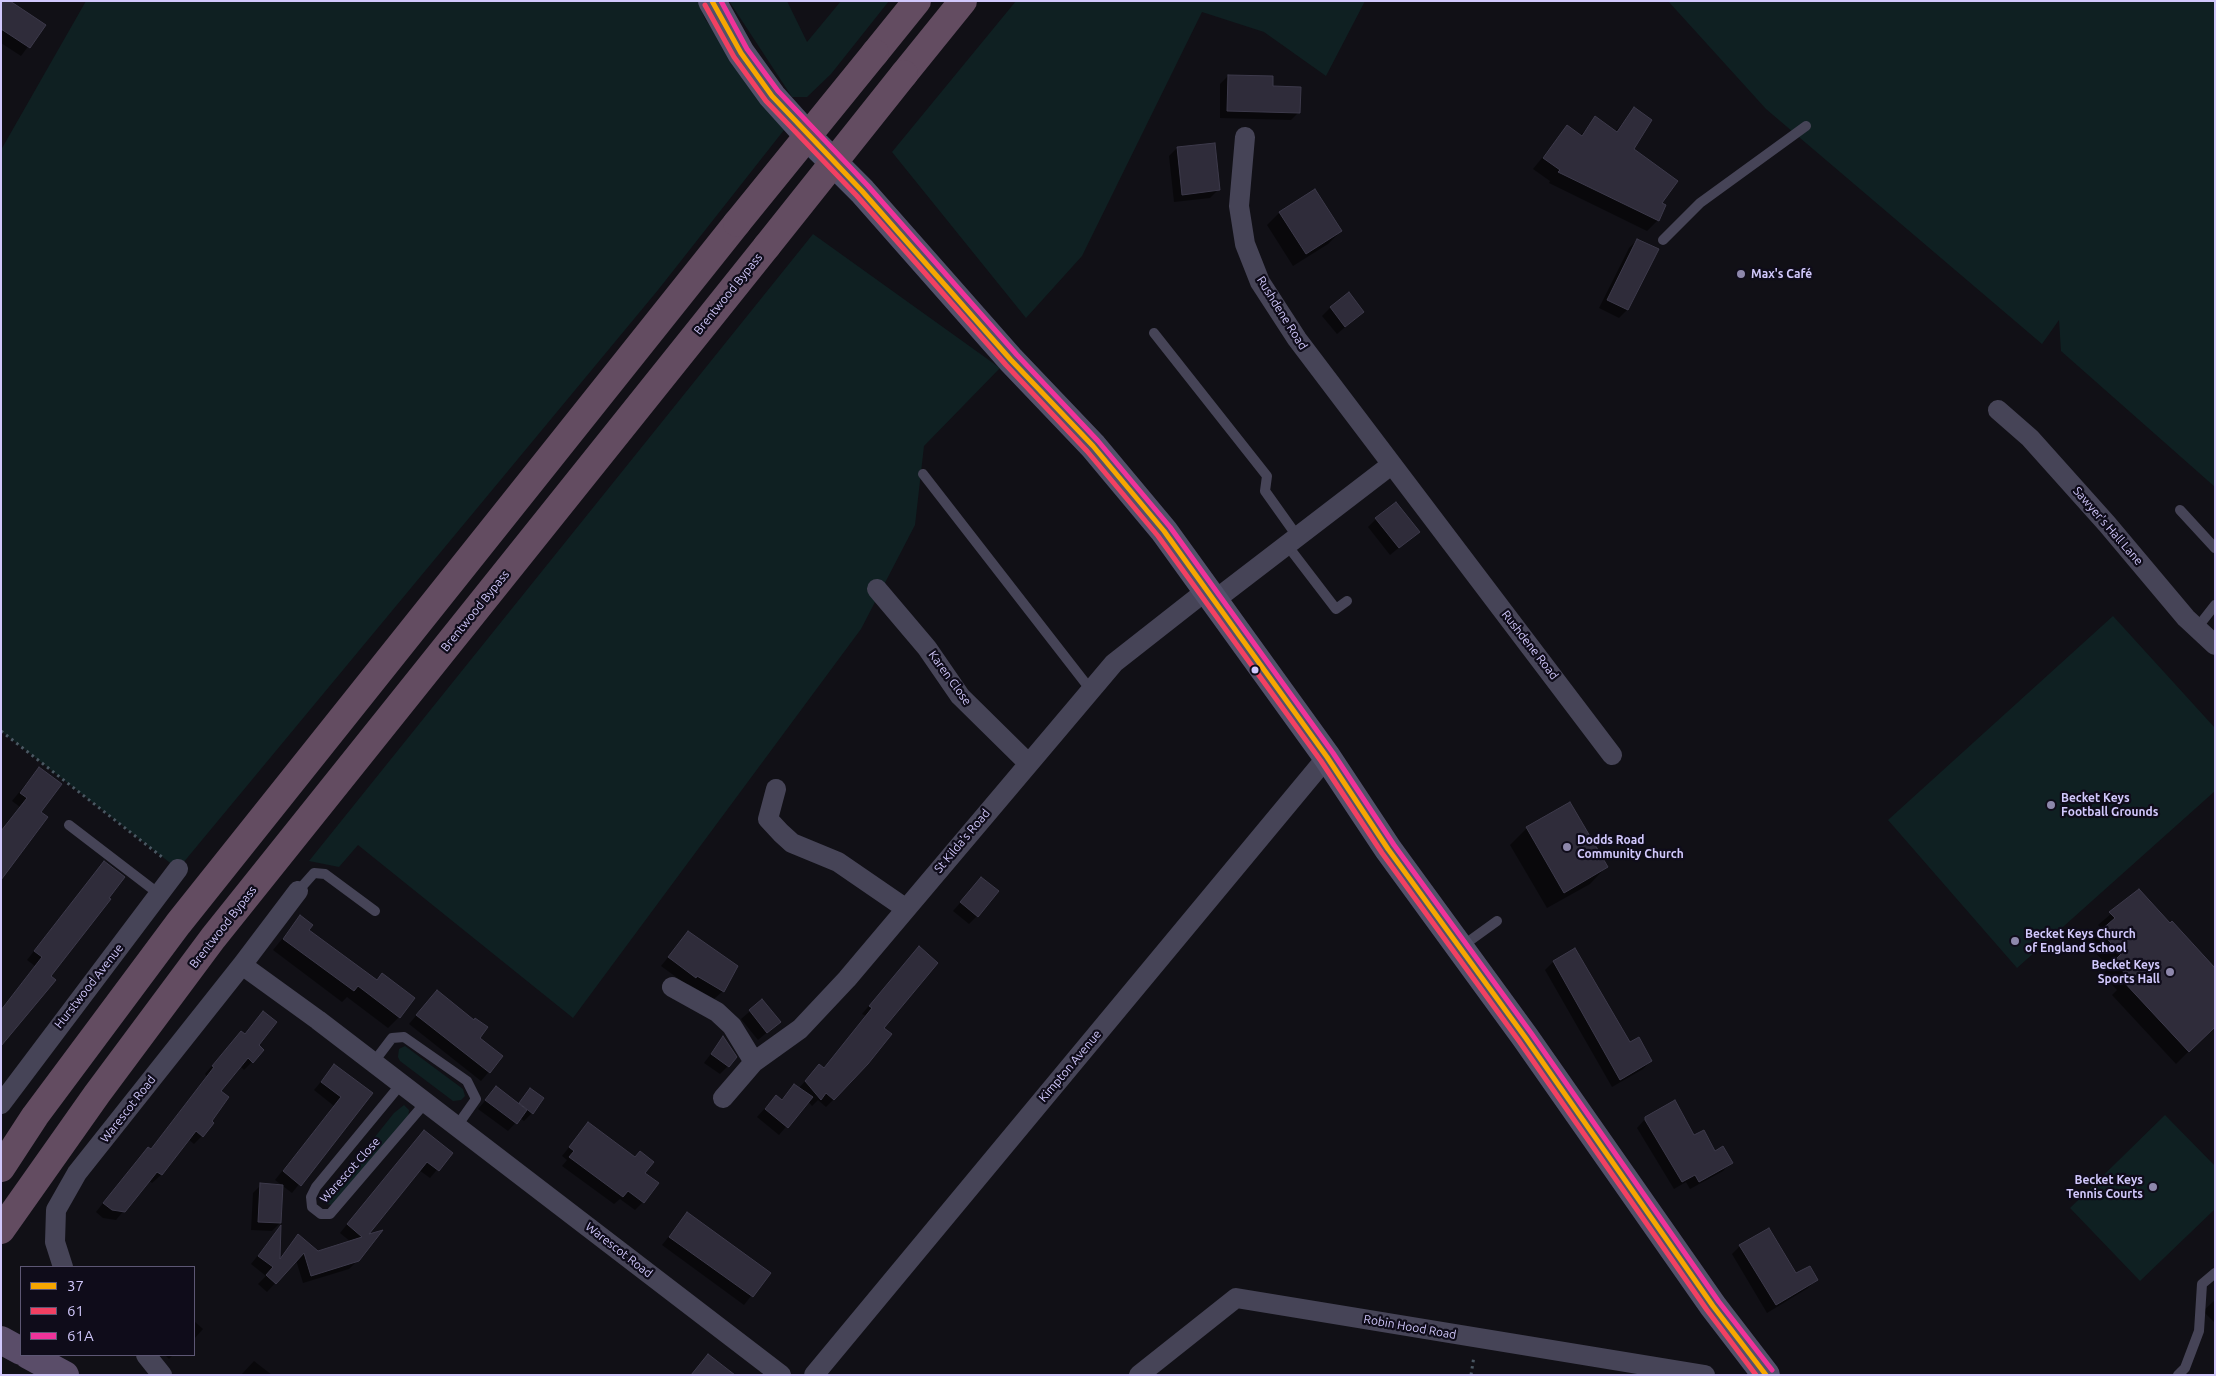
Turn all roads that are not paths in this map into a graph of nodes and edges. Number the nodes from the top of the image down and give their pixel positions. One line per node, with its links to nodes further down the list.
1 (712, 1): 15 (street)
2 (917, 1): 42 (highway, bridge)
3 (963, 1): 43 (highway, Brentwood Bypass, bridge)
4 (1806, 126): 6 (lane)
5 (1245, 137): 9 (street, Rushdene Road)
6 (1663, 240)
7 (1154, 332): 12 (lane)
8 (1998, 410): 18 (street, Sawyer's Hall Lane)
9 (1391, 465): 12 (street); 21 (street, Rushdene Road)
10 (923, 474): 20 (lane)
11 (2180, 510): 13 (lane)
12 (1292, 540): 15 (street); 16 (lane)
13 (2215, 548)
14 (877, 589): 23 (street, Karen Close)
15 (1211, 595): 20 (street, St Kilda's Road); 22 (street)
16 (1347, 601)
17 (2215, 605): 18 (lane)
18 (2197, 628): 19 (street, Sawyer's Hall Lane)
19 (2215, 645)
20 (1090, 689): 23 (street, St Kilda's Road)
21 (1612, 755)
22 (1326, 757): 32 (street); 52 (street, Kimpton Avenue)
23 (1028, 763): 29 (street, St Kilda's Road)
24 (776, 789): 29 (street)
25 (69, 825): 28 (lane)
26 (178, 869): 28 (street, Hurstwood Avenue)
27 (298, 892): 30 (lane); 33 (street, Warescot Road)
28 (159, 894): 39 (street, Hurstwood Avenue)
29 (905, 908): 36 (street, St Kilda's Road)
30 (375, 910)
31 (1497, 921): 32 (lane)
32 (1460, 948): 49 (street)
33 (242, 965): 35 (street, Warescot Road); 44 (street, Warescot Road)
34 (672, 988): 36 (street)
35 (373, 1062): 37 (street, Warescot Road); 41 (lane)
36 (754, 1062): 38 (street, St Kilda's Road)
37 (401, 1084): 40 (street, Warescot Road); 40 (lane, Warescot Close)
38 (723, 1098)
39 (1, 1104)
40 (424, 1104): 41 (street, Warescot Road)
41 (457, 1126): 51 (street, Warescot Road)
42 (1, 1168)
43 (1, 1230)
44 (63, 1266)
45 (2215, 1274): 55 (lane)
46 (1, 1340): 47 (main road)
47 (20, 1350)
48 (147, 1356): 50 (street)
49 (1764, 1374)
50 (162, 1375)
51 (780, 1375)
52 (814, 1375)
53 (1139, 1375): 54 (street, Robin Hood Road)
54 (1705, 1375)
55 (2178, 1375)

